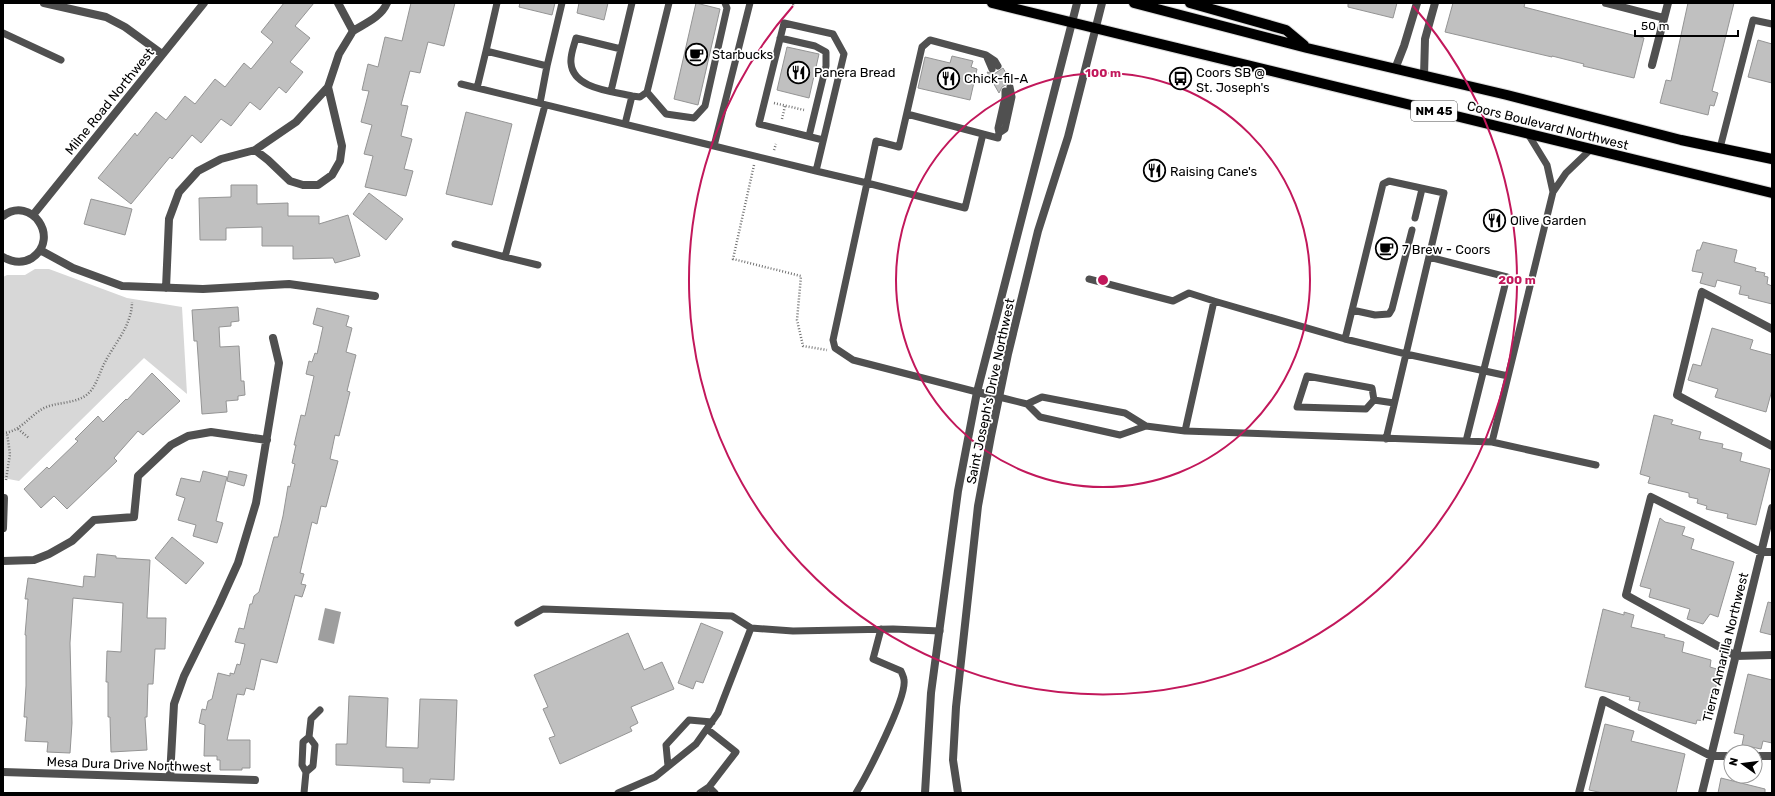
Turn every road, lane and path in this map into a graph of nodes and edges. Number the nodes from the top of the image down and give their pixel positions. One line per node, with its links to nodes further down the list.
1 (44, 3): 30 (street)
2 (204, 3): 30 (street, Milne Road Northwest)
3 (338, 3): 24 (street)
4 (387, 3): 24 (street)
5 (497, 3): 29 (lane)
6 (562, 3): 33 (lane)
7 (632, 3): 28 (lane)
8 (669, 3): 42 (lane)
9 (725, 3): 42 (lane)
10 (750, 3): 56 (lane)
11 (992, 3): 21 (main road, Coors Boulevard Northwest / NM 45)
12 (1077, 3): 21 (street, Saint Joseph's Drive Northwest)
13 (1102, 3): 23 (street, Saint Joseph's Drive Northwest)
14 (1134, 3): 27 (main road, Coors Boulevard Northwest / NM 45)
15 (1190, 3): 27 (main road)
16 (1417, 3): 35 (street)
17 (1434, 3): 36 (street)
18 (1606, 3): 20 (street)
19 (1668, 3): 20 (street)
20 (1664, 18): 32 (street)
21 (1072, 21): 23 (main road, Coors Boulevard Northwest / NM 45); 91 (street, Saint Joseph's Drive Northwest)
22 (1772, 24): 57 (lane)
23 (1095, 28): 52 (main road, Coors Boulevard Northwest / NM 45); 92 (street, Saint Joseph's Drive Northwest)
24 (353, 31): 38 (street)
25 (3, 33): 31 (lane)
26 (780, 38): 53 (lane); 53 (lane); 54 (lane)
27 (1307, 48): 35 (main road, Coors Boulevard Northwest / NM 45)
28 (621, 49): 41 (lane); 41 (lane)
29 (486, 51): 33 (lane); 39 (lane)
30 (162, 54): 68 (street, Milne Road Northwest)
31 (61, 60)
32 (1652, 65)
33 (547, 66): 45 (lane)
34 (995, 67): 48 (lane)
35 (1395, 69): 36 (main road, Coors Boulevard Northwest / NM 45)
36 (1424, 76): 57 (main road, Coors Boulevard Northwest / NM 45)
37 (461, 84): 39 (lane)
38 (328, 87): 59 (street); 59 (street)
39 (477, 88): 45 (lane)
40 (1007, 89): 51 (lane)
41 (611, 90): 43 (lane)
42 (647, 92): 43 (lane)
43 (632, 96): 50 (lane)
44 (772, 103): 46 (path)
45 (542, 104): 50 (lane); 75 (lane)
46 (785, 106): 47 (path); 49 (path)
47 (804, 110)
48 (907, 114): 51 (lane); 64 (lane)
49 (782, 119)
50 (625, 124): 56 (lane)
51 (983, 134): 64 (lane)
52 (1528, 134): 58 (main road, Coors Boulevard Northwest / NM 45); 66 (lane)
53 (809, 136): 54 (lane)
54 (823, 140): 63 (lane)
55 (776, 144): 60 (path)
56 (714, 146): 61 (lane)
57 (1720, 148): 62 (main road, Coors Boulevard Northwest / NM 45)
58 (1591, 149): 66 (lane); 67 (main road, Coors Boulevard Northwest / NM 45)
59 (255, 150): 79 (street)
60 (774, 150)
61 (756, 156): 63 (lane); 87 (path)
62 (1772, 160)
63 (816, 171): 64 (lane)
64 (867, 183): 87 (lane)
65 (1422, 189): 70 (lane); 76 (lane); 83 (lane)
66 (1553, 192): 90 (lane)
67 (1772, 193)
68 (33, 215): 69 (street); 73 (street)
69 (3, 216)
70 (1415, 218)
71 (1412, 230): 83 (lane)
72 (455, 244): 75 (lane)
73 (40, 250): 74 (street); 79 (street)
74 (3, 257)
75 (506, 257): 77 (lane)
76 (1429, 257): 88 (lane); 89 (lane)
77 (538, 265)
78 (1089, 279): 81 (lane)
79 (166, 288): 80 (street)
80 (375, 296)
81 (1214, 301): 86 (lane); 98 (lane)
82 (132, 302): 97 (path)
83 (1352, 310): 86 (lane)
84 (1772, 329): 106 (street)
85 (273, 338): 103 (street)
86 (1345, 339): 88 (lane)
87 (840, 353): 91 (lane)
88 (1406, 354): 89 (lane); 94 (lane)
89 (1484, 371): 90 (lane); 104 (lane)
90 (1508, 376): 105 (lane)
91 (977, 392): 92 (street); 118 (street, Saint Joseph's Drive Northwest)
92 (999, 397): 95 (lane); 139 (street, Saint Joseph's Drive Northwest)
93 (1374, 400): 93 (lane); 94 (lane)
94 (1394, 402): 102 (lane)
95 (1027, 404): 96 (lane); 96 (lane)
96 (1146, 426): 98 (lane)
97 (18, 429): 99 (path); 101 (path)
98 (1185, 431): 102 (lane)
99 (7, 433): 100 (path); 108 (path)
100 (3, 434)
101 (29, 438)
102 (1386, 439): 104 (lane)
103 (267, 440): 114 (street); 130 (street)
104 (1466, 441): 105 (lane)
105 (1492, 442): 107 (lane)
106 (1772, 446)
107 (1596, 466)
108 (6, 480)
109 (4, 498): 111 (street)
110 (1772, 508): 112 (street, Tierra Amarilla Northwest)
111 (3, 528)
112 (1761, 552): 113 (street); 119 (street, Tierra Amarilla Northwest); 119 (street)
113 (1772, 552)
114 (3, 561)
115 (518, 623): 116 (lane)
116 (751, 628): 117 (lane); 122 (lane)
117 (881, 629): 118 (lane); 137 (lane)
118 (940, 631): 138 (street, Saint Joseph's Drive Northwest)
119 (1736, 656): 120 (street); 125 (street, Tierra Amarilla Northwest)
120 (1772, 656)
121 (320, 710): 124 (lane)
122 (712, 722): 123 (lane); 127 (lane)
123 (707, 728): 127 (lane); 132 (lane)
124 (309, 737): 129 (lane); 129 (lane)
125 (1711, 756): 126 (street); 140 (street); 141 (street, Tierra Amarilla Northwest)
126 (1723, 756)
127 (668, 766): 134 (lane)
128 (3, 772): 130 (street, Mesa Dura Drive Northwest)
129 (306, 772): 133 (lane)
130 (170, 777): 131 (street, Mesa Dura Drive Northwest)
131 (255, 780)
132 (709, 787): 135 (lane); 136 (lane)
133 (304, 793)
134 (618, 793)
135 (700, 793)
136 (715, 793)
137 (856, 793)
138 (925, 793)
139 (958, 793)
140 (1579, 793)
141 (1702, 793)

